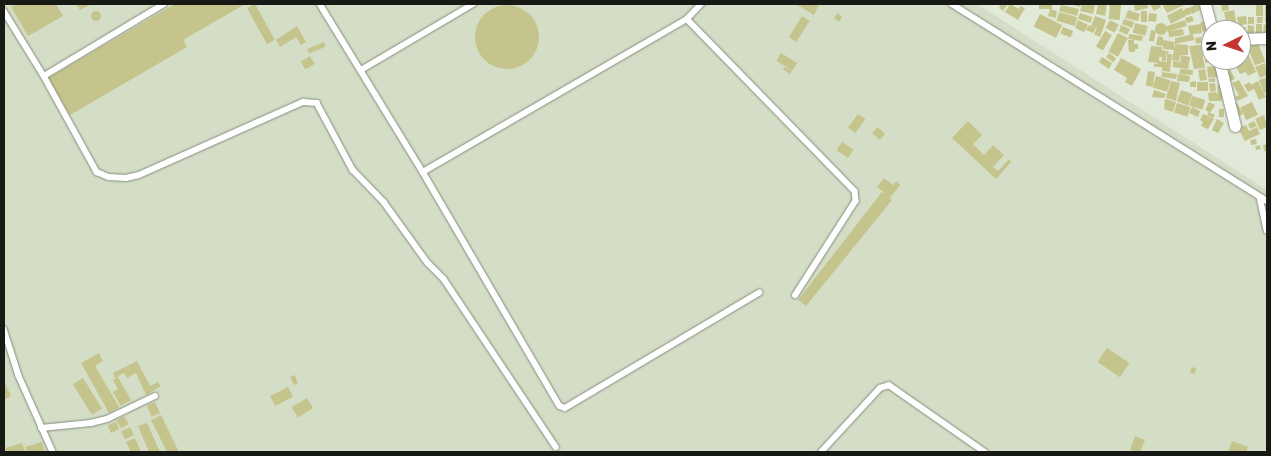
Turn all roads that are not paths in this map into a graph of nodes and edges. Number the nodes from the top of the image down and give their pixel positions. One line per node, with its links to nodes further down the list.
1 (164, 4): 14 (lane)
2 (320, 4): 12 (lane)
3 (472, 4): 12 (lane)
4 (701, 4): 8 (lane)
5 (952, 4): 17 (lane)
6 (1205, 4): 9 (street)
7 (4, 12): 14 (lane)
8 (687, 19): 16 (lane); 21 (lane)
9 (1209, 20)
10 (1267, 38): 11 (street)
11 (1251, 39)
12 (361, 70): 16 (lane)
13 (1222, 70): 15 (street)
14 (44, 76): 25 (lane)
15 (1235, 126)
16 (423, 172): 20 (lane)
17 (1260, 196): 18 (lane); 19 (lane)
18 (1267, 201)
19 (1267, 230)
20 (760, 293)
21 (796, 295)
22 (4, 330): 24 (lane)
23 (155, 396): 24 (lane)
24 (41, 428): 26 (lane)
25 (556, 447)
26 (53, 452)
27 (821, 452): 28 (lane)
28 (985, 452)

